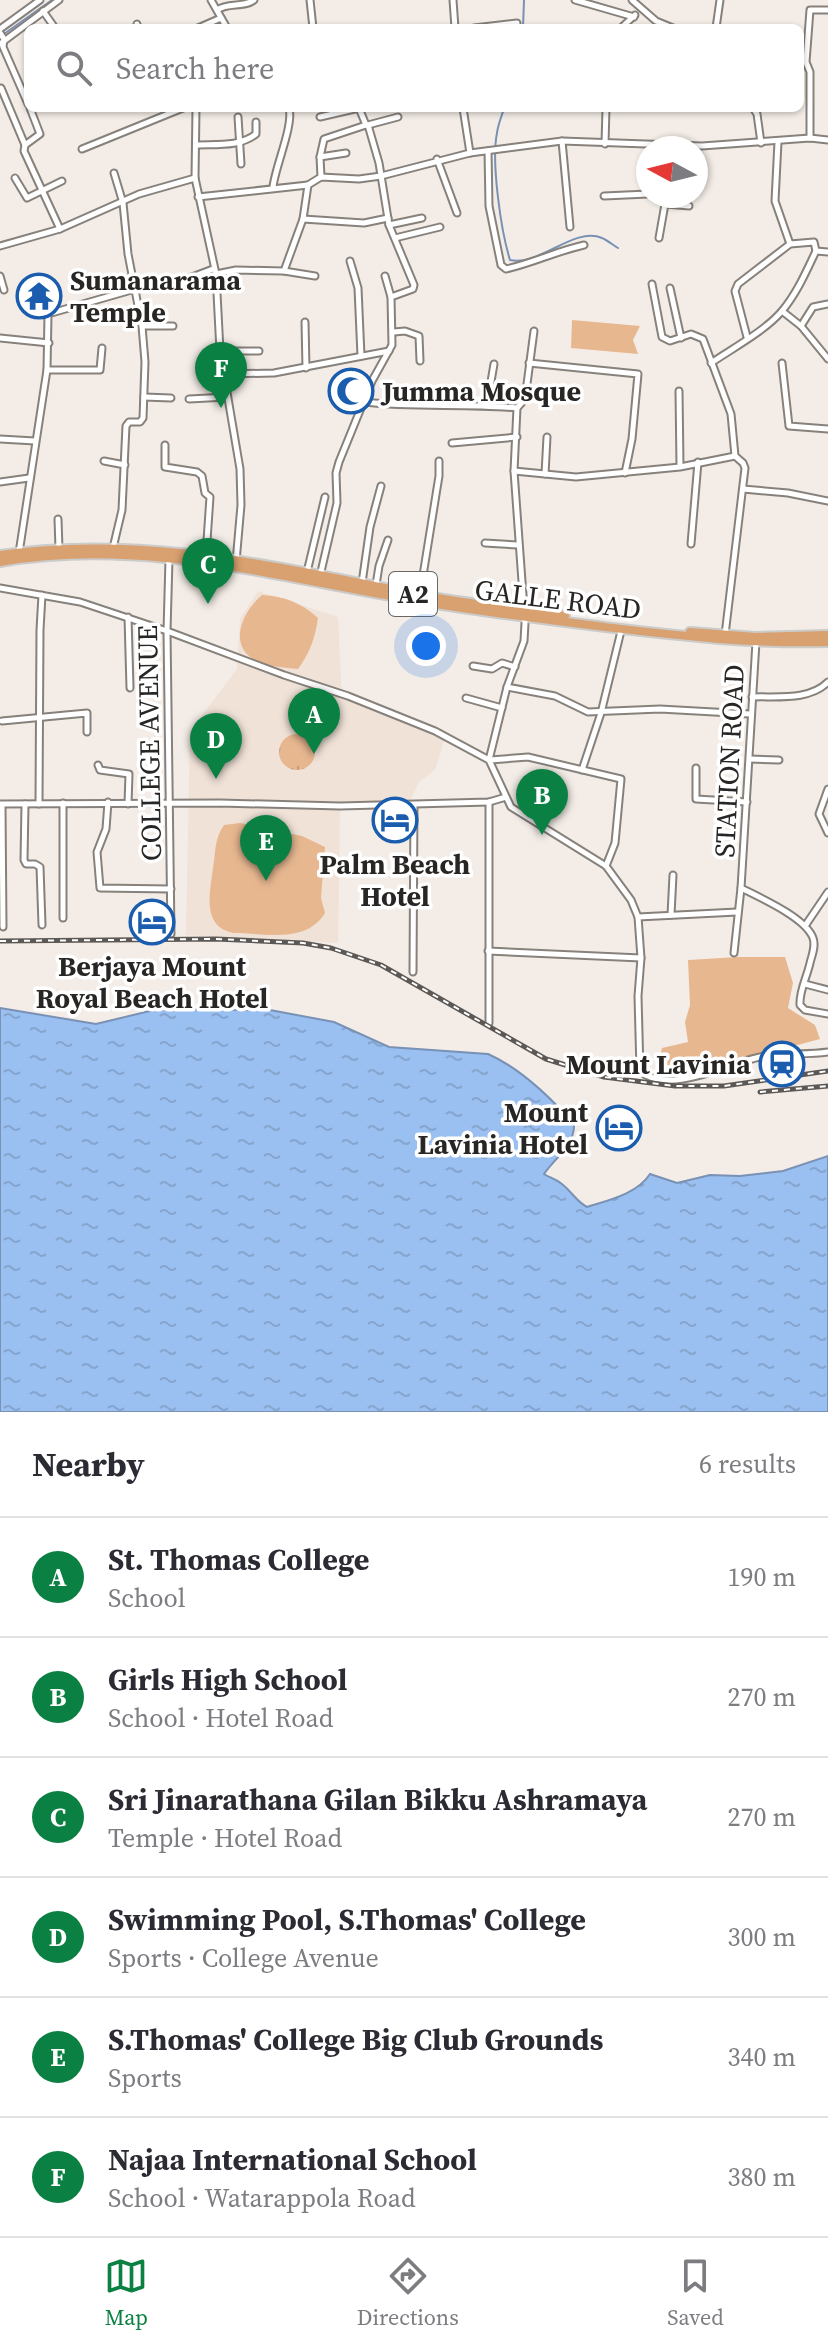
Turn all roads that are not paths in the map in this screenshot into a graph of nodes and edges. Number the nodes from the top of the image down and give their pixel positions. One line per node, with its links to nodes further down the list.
1 (59, 0): 14 (street)
2 (211, 0): 12 (street)
3 (254, 0): 10 (street)
4 (310, 0): 21 (street)
5 (453, 0): 22 (street)
6 (575, 0): 15 (street)
7 (632, 0): 11 (street)
8 (720, 0): 26 (street)
9 (35, 1): 27 (street)
10 (233, 2): 12 (street)
11 (638, 7): 15 (street); 25 (street)
12 (217, 10): 16 (street)
13 (828, 10): 44 (street)
14 (43, 11): 18 (street); 27 (street)
15 (634, 17): 24 (street)
16 (221, 18): 19 (street); 20 (street)
17 (517, 23): 23 (street)
18 (52, 24)
19 (207, 24)
20 (225, 24)
21 (313, 24)
22 (455, 24)
23 (508, 24)
24 (626, 24)
25 (663, 24)
26 (717, 24)
27 (1, 37): 29 (street)
28 (1, 88): 51 (street)
29 (24, 95)
30 (31, 112): 51 (street)
31 (173, 112): 55 (street)
32 (196, 112): 52 (street)
33 (290, 112): 69 (street)
34 (342, 112): 40 (street)
35 (361, 112): 43 (street)
36 (464, 112): 58 (street)
37 (606, 112): 50 (street)
38 (756, 112): 49 (street)
39 (238, 117): 48 (street)
40 (320, 117)
41 (398, 117): 43 (street)
42 (256, 122): 48 (street)
43 (367, 125): 59 (street); 63 (street)
44 (810, 138): 45 (street); 47 (street)
45 (828, 140)
46 (562, 141): 50 (street); 56 (street); 81 (street)
47 (778, 142): 49 (street); 85 (street)
48 (239, 143): 52 (street); 61 (street)
49 (761, 143): 54 (street)
50 (605, 144): 53 (street)
51 (25, 145): 70 (street)
52 (196, 145): 66 (street)
53 (636, 145)
54 (708, 145)
55 (82, 149)
56 (490, 150): 58 (street); 86 (street)
57 (346, 153): 59 (street)
58 (470, 153): 60 (street)
59 (320, 157): 64 (street)
60 (437, 159): 63 (street); 76 (street)
61 (241, 164)
62 (114, 173): 74 (street)
63 (381, 176): 64 (street); 79 (street)
64 (321, 177): 68 (street)
65 (15, 178): 70 (street)
66 (195, 178): 73 (street); 74 (street)
67 (62, 181): 70 (street)
68 (308, 185): 69 (street); 78 (street)
69 (273, 187): 73 (street)
70 (43, 191): 82 (street)
71 (636, 195): 72 (street)
72 (604, 196)
73 (198, 197): 91 (street)
74 (123, 203): 82 (street); 99 (street)
75 (664, 208): 84 (street)
76 (457, 213)
77 (422, 218): 79 (street)
78 (303, 219): 79 (street); 92 (street)
79 (388, 221): 83 (street)
80 (440, 227): 83 (street)
81 (570, 227)
82 (60, 229): 87 (street)
83 (393, 236): 101 (street)
84 (659, 238)
85 (790, 244): 88 (street); 110 (street)
86 (584, 245)
87 (0, 246)
88 (816, 251): 89 (street); 103 (street)
89 (828, 252)
90 (350, 261): 118 (street)
91 (215, 271): 92 (street); 96 (street); 115 (street)
92 (284, 271): 94 (street)
93 (0, 276): 100 (street)
94 (315, 276)
95 (385, 276): 101 (street)
96 (184, 280)
97 (652, 284): 112 (street)
98 (670, 288): 112 (street)
99 (135, 289): 105 (street); 113 (street)
100 (4, 290)
101 (391, 297): 109 (street)
102 (828, 304): 107 (street)
103 (782, 311): 107 (street); 110 (street)
104 (305, 322): 125 (street)
105 (142, 326): 106 (street); 129 (street)
106 (173, 326)
107 (801, 326): 119 (street)
108 (534, 331): 121 (street)
109 (394, 332): 117 (street); 120 (street)
110 (747, 337): 122 (street)
111 (0, 338): 113 (street)
112 (681, 338): 122 (street)
113 (49, 343): 126 (street)
114 (102, 348): 126 (street)
115 (220, 351): 116 (street); 127 (street)
116 (259, 351)
117 (390, 351): 118 (street); 133 (street)
118 (361, 356): 125 (street)
119 (827, 357)
120 (420, 361)
121 (529, 363): 135 (street); 150 (street)
122 (711, 363): 143 (street)
123 (782, 363): 136 (street)
124 (494, 364): 134 (street)
125 (306, 368): 127 (street)
126 (47, 370): 140 (street)
127 (224, 374): 130 (street)
128 (679, 391): 148 (street)
129 (144, 397): 131 (street); 147 (street)
130 (227, 397): 132 (street); 170 (street)
131 (171, 398)
132 (189, 399)
133 (365, 402): 134 (street); 172 (street)
134 (487, 405): 135 (street)
135 (517, 408): 137 (street)
136 (828, 429)
137 (517, 437): 141 (street); 149 (street)
138 (547, 437): 151 (street)
139 (0, 439): 140 (street)
140 (35, 441): 152 (street)
141 (452, 443)
142 (165, 445): 168 (street)
143 (735, 456): 146 (street); 155 (street)
144 (104, 461): 147 (street)
145 (439, 461): 177 (street)
146 (698, 462): 148 (street); 161 (street)
147 (125, 465): 163 (street)
148 (680, 467): 150 (street)
149 (514, 471): 151 (street); 162 (street)
150 (625, 473): 151 (street)
151 (545, 474)
152 (29, 478): 153 (street); 165 (street)
153 (0, 482)
154 (381, 486): 173 (street)
155 (743, 489): 157 (street); 182 (street)
156 (325, 497): 171 (street)
157 (828, 501)
158 (58, 519): 164 (street)
159 (388, 540): 174 (street)
160 (485, 543): 162 (street)
161 (691, 544)
162 (518, 545): 178 (street)
163 (113, 548): 164 (highway, GALLE ROAD / A2); 166 (highway, GALLE ROAD / A2)
164 (59, 549): 165 (highway, GALLE ROAD / A2)
165 (19, 553): 167 (highway, GALLE ROAD / A2)
166 (170, 554): 168 (highway, GALLE ROAD / A2); 169 (highway, GALLE ROAD / A2); 170 (highway, GALLE ROAD / A2); 180 (street, COLLEGE AVENUE)
167 (0, 555)
168 (206, 555): 170 (highway, GALLE ROAD / A2)
169 (0, 562)
170 (236, 563): 171 (highway, GALLE ROAD / A2); 172 (highway, GALLE ROAD / A2)
171 (307, 572): 172 (highway, GALLE ROAD / A2)
172 (319, 578): 173 (highway, GALLE ROAD / A2); 178 (highway, GALLE ROAD / A2)
173 (362, 584): 174 (highway, GALLE ROAD / A2)
174 (376, 586): 177 (highway, GALLE ROAD / A2)
175 (0, 588): 176 (street)
176 (42, 595): 179 (street); 196 (street)
177 (420, 595): 178 (highway, GALLE ROAD / A2)
178 (523, 613): 182 (highway, GALLE ROAD / A2); 184 (highway, GALLE ROAD / A2); 187 (street)
179 (128, 617): 180 (street); 190 (street)
180 (167, 631): 200 (street); 211 (street, COLLEGE AVENUE)
181 (621, 631): 194 (street)
182 (725, 635): 184 (highway, GALLE ROAD / A2)
183 (828, 635): 184 (highway, GALLE ROAD / A2)
184 (756, 640): 185 (highway, GALLE ROAD / A2); 191 (street, STATION ROAD)
185 (828, 642)
186 (473, 666): 187 (street)
187 (515, 667): 189 (street)
188 (828, 682): 191 (street)
189 (507, 687): 193 (street); 194 (street)
190 (130, 688)
191 (752, 697): 195 (street, STATION ROAD)
192 (466, 698): 193 (street)
193 (502, 708): 200 (street)
194 (601, 713): 195 (street); 204 (street)
195 (750, 714): 199 (street, STATION ROAD)
196 (40, 718): 197 (street); 198 (street); 214 (street)
197 (2, 721)
198 (87, 732)
199 (750, 759): 201 (street); 209 (street, STATION ROAD)
200 (489, 760): 204 (street); 206 (street)
201 (779, 760)
202 (98, 765): 215 (street)
203 (696, 768): 209 (street)
204 (582, 770): 218 (street)
205 (828, 789): 217 (street)
206 (506, 797): 208 (street); 218 (street)
207 (108, 802): 210 (street); 215 (street); 221 (street)
208 (489, 802): 216 (street); 231 (street)
209 (747, 802): 220 (street, STATION ROAD)
210 (63, 803): 214 (street); 226 (street)
211 (170, 803): 215 (street); 216 (street); 221 (street, COLLEGE AVENUE)
212 (1, 804): 213 (street); 229 (street)
213 (25, 804): 214 (street); 227 (street)
214 (39, 804)
215 (128, 804)
216 (414, 805): 234 (street)
217 (828, 833)
218 (606, 866): 225 (street)
219 (673, 875): 224 (street)
220 (741, 888): 223 (street, STATION ROAD); 228 (street, STATION ROAD)
221 (171, 889): 230 (street, COLLEGE AVENUE)
222 (828, 893): 228 (street)
223 (737, 912): 224 (street); 232 (street, STATION ROAD)
224 (671, 915): 225 (street)
225 (638, 917): 233 (street)
226 (63, 918)
227 (42, 925)
228 (805, 926): 235 (street)
229 (3, 927)
230 (171, 934)
231 (488, 951): 233 (street); 238 (street)
232 (734, 953)
233 (641, 958): 239 (street)
234 (413, 972)
235 (805, 984): 236 (street); 237 (street)
236 (828, 990)
237 (828, 1014)
238 (489, 1023)
239 (828, 1052)

